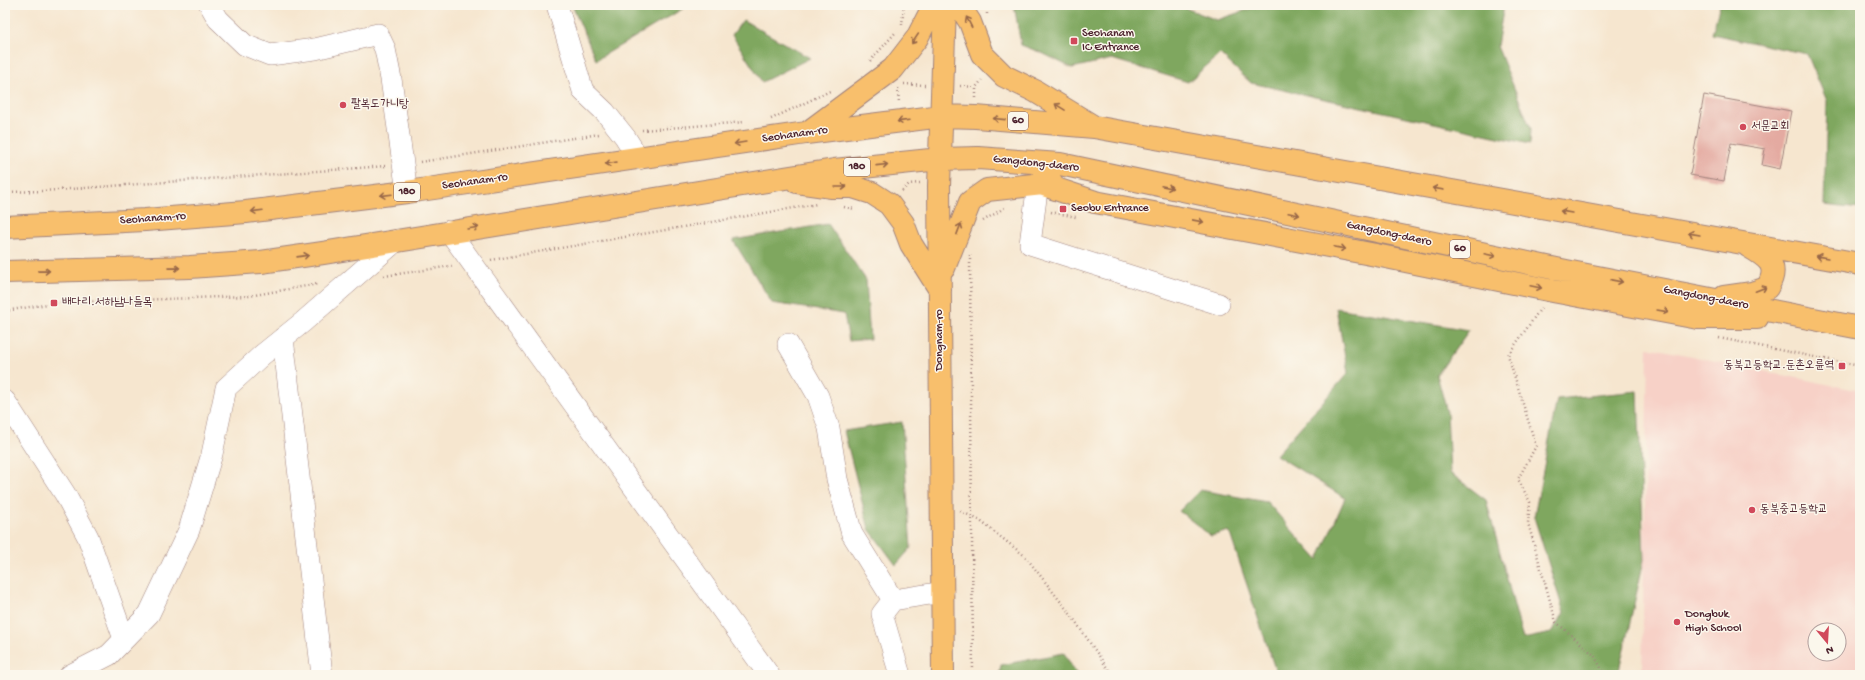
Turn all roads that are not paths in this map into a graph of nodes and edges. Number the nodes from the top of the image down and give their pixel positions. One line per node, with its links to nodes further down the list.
1 (210, 5): 14 (street)
2 (557, 5): 9 (street)
3 (934, 5): 8 (main road, one-way to 8)
4 (945, 5): 6 (main road, Dongnam-ro)
5 (959, 5): 7 (main road, one-way to 5)
6 (942, 116): 7 (main road, 60, one-way to 6); 8 (main road, Seohanam-ro / 180, one-way to 8); 10 (main road, Dongnam-ro)
7 (1094, 127): 18 (main road, 60, one-way to 7)
8 (806, 133): 9 (main road, Seohanam-ro / 180, one-way to 9)
9 (639, 159): 14 (main road, Seohanam-ro / 180, one-way to 14)
10 (940, 159): 11 (main road, 180, one-way to 10); 12 (main road, Gangdong-daero / 60); 21 (main road, Dongnam-ro)
11 (774, 179): 16 (main road, 180, one-way to 11); 21 (main road, one-way to 21)
12 (1143, 182): 13 (main road); 22 (main road, Gangdong-daero / 60, one-way to 22)
13 (1038, 183): 21 (main road, one-way to 13); 23 (street); 24 (main road, one-way to 24)
14 (406, 192): 15 (main road, Seohanam-ro / 180, one-way to 15)
15 (5, 227)
16 (449, 232): 17 (main road, 180); 34 (street)
17 (397, 240): 20 (main road, 180, one-way to 17); 26 (street)
18 (1744, 243): 19 (main road, 60, one-way to 18); 22 (main road, one-way to 18)
19 (1860, 264)
20 (5, 272)
21 (940, 284): 29 (main road, Dongnam-ro)
22 (1709, 299): 24 (main road, Gangdong-daero / 60)
23 (1220, 304)
24 (1813, 319): 25 (main road, Gangdong-daero / 60)
25 (1860, 328)
26 (283, 338): 31 (street); 33 (street)
27 (788, 344): 30 (street)
28 (5, 401): 31 (street)
29 (943, 592): 30 (street); 36 (main road, Dongnam-ro)
30 (893, 600): 35 (street)
31 (124, 639): 32 (street)
32 (70, 675)
33 (322, 675)
34 (769, 675)
35 (900, 675)
36 (943, 675)

